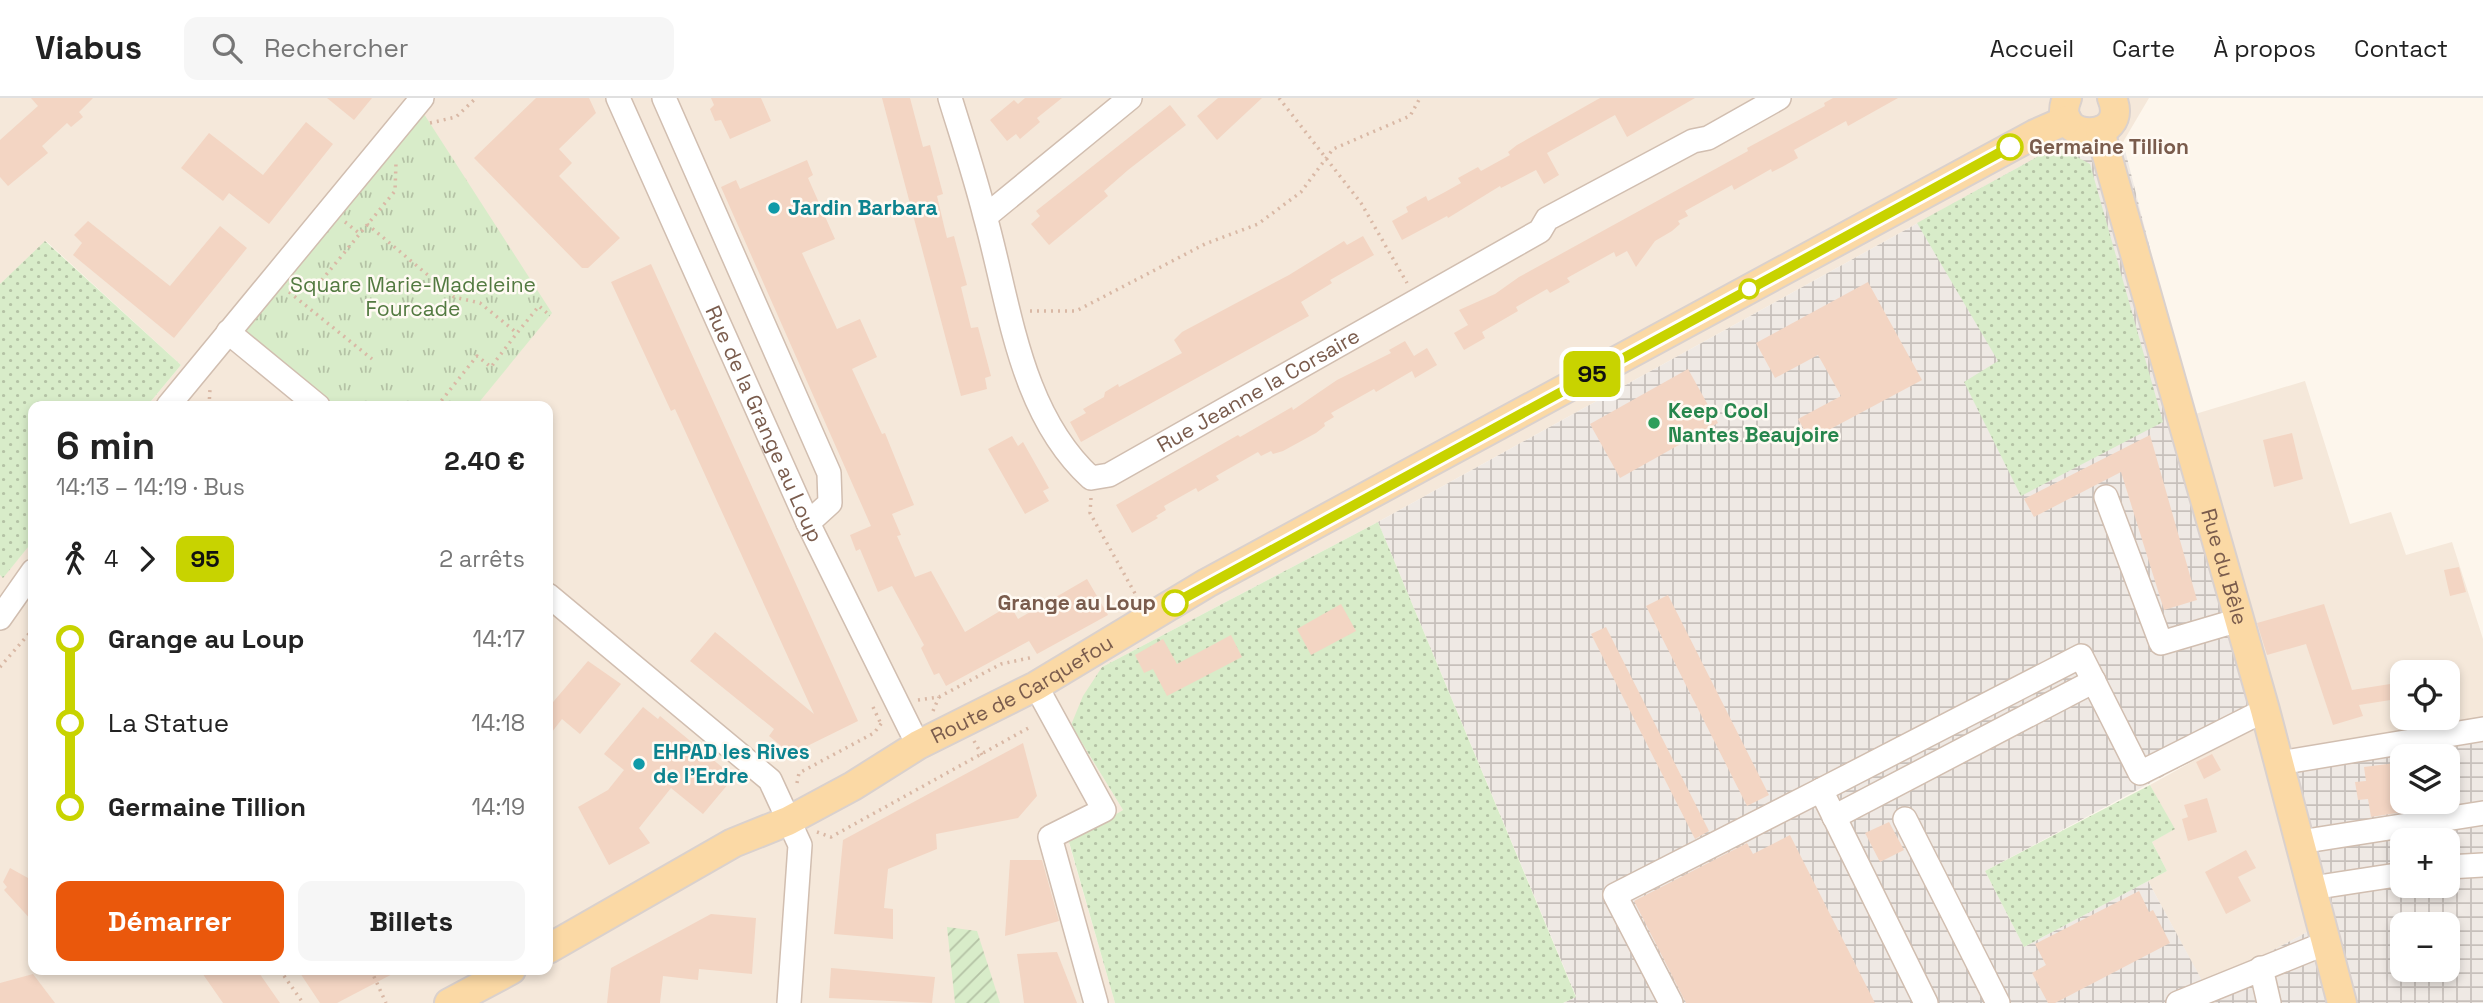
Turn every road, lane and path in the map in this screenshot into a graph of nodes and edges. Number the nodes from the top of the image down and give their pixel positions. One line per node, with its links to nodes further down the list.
1 (422, 98): 23 (street)
2 (476, 98): 12 (path)
3 (618, 98): 33 (street, Rue de la Grange au Loup)
4 (664, 98): 33 (street)
5 (950, 98): 16 (street)
6 (1130, 98): 16 (street)
7 (1279, 98): 15 (path)
8 (1420, 98): 15 (path)
9 (1779, 98): 20 (street, Rue Jeanne la Corsaire)
10 (2112, 98): 13 (main road)
11 (2067, 109): 13 (main road); 43 (main road, Route de Carquefou)
12 (429, 123)
13 (2100, 131): 38 (main road, Rue du Bêle)
14 (404, 153): 17 (path)
15 (1327, 158): 20 (path); 21 (path)
16 (986, 216): 21 (street)
17 (367, 224): 18 (path); 24 (path)
18 (289, 291): 19 (path); 25 (path)
19 (281, 300)
20 (1416, 300): 31 (street, Rue Jeanne la Corsaire)
21 (1009, 311): 31 (street)
22 (547, 313): 24 (path)
23 (228, 332): 27 (street); 29 (street)
24 (517, 333): 30 (path)
25 (372, 359)
26 (211, 387): 28 (path)
27 (172, 401)
28 (210, 401)
29 (312, 401)
30 (440, 401)
31 (1091, 478): 36 (path)
32 (2106, 497): 38 (street)
33 (808, 523): 44 (street, Rue de la Grange au Loup)
34 (28, 584): 37 (street)
35 (553, 599): 55 (street)
36 (1142, 605)
37 (0, 618)
38 (2239, 620): 45 (main road, Rue du Bêle)
39 (28, 635): 41 (path)
40 (1039, 656): 44 (path, Route de Carquefou)
41 (0, 667)
42 (2094, 681): 45 (street); 51 (street); 53 (street)
43 (1036, 686): 46 (street); 48 (main road, Route de Carquefou)
44 (897, 704): 48 (street, Rue de la Grange au Loup); 50 (path)
45 (2265, 710): 49 (main road, Rue du Bêle)
46 (1052, 715): 55 (path, Route de Carquefou); 71 (street)
47 (2483, 729): 49 (street)
48 (918, 745): 55 (main road, Route de Carquefou)
49 (2279, 763): 56 (main road, Rue du Bêle)
50 (796, 785)
51 (1821, 790): 53 (street); 72 (street)
52 (2483, 813): 56 (street)
53 (1834, 817): 73 (street)
54 (1905, 819): 74 (street)
55 (788, 821): 62 (main road, Route de Carquefou); 70 (street)
56 (2300, 842): 60 (main road, Rue du Bêle)
57 (2483, 865): 58 (street)
58 (2460, 866)
59 (2390, 876): 60 (street)
60 (2312, 888): 61 (main road, Rue du Bêle)
61 (2326, 943): 63 (street); 77 (main road, Rue du Bêle)
62 (553, 946)
63 (2261, 968): 75 (street); 76 (street)
64 (283, 975): 67 (path)
65 (373, 975): 68 (path)
66 (502, 975): 69 (main road)
67 (303, 1003)
68 (386, 1003)
69 (449, 1003)
70 (789, 1003)
71 (1096, 1003)
72 (1671, 1003)
73 (1926, 1003)
74 (1998, 1003)
75 (2178, 1003)
76 (2269, 1003)
77 (2342, 1003)

